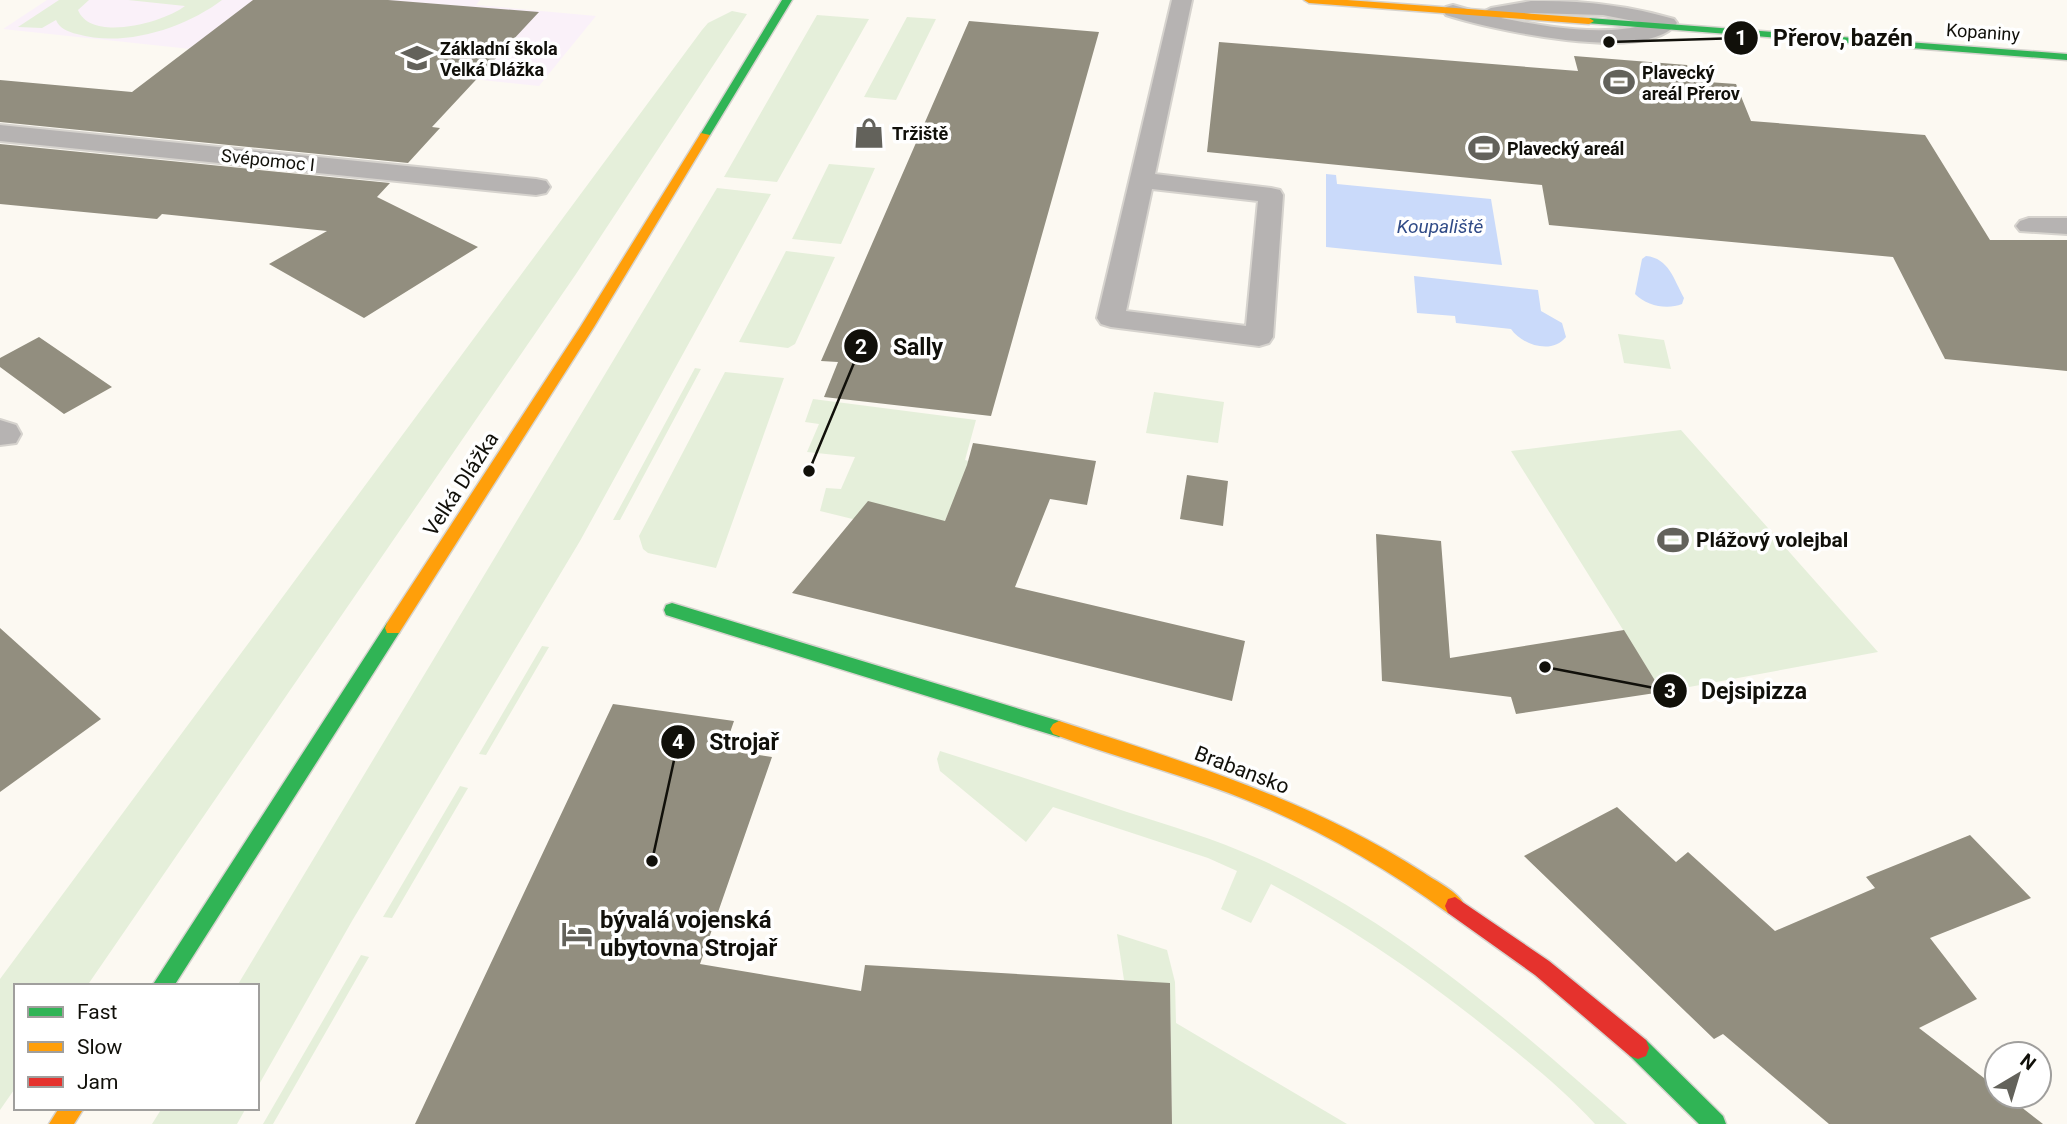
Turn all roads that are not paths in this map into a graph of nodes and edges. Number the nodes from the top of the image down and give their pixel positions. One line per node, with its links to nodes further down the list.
1 (787, 0): 15 (street, Velká Dlážka)
2 (1182, 0): 10 (lane)
3 (1309, 0): 4 (street)
4 (1424, 4): 5 (street)
5 (1453, 11): 6 (street); 7 (lane)
6 (1491, 14): 7 (lane)
7 (1672, 28): 8 (street, Kopaniny)
8 (2067, 57)
9 (0, 133): 11 (street, Svépomoc I)
10 (1141, 180): 10 (lane)
11 (536, 187)
12 (2029, 226): 13 (lane)
13 (2067, 226)
14 (672, 610): 18 (street, Brabansko)
15 (163, 984)
16 (71, 1110): 17 (street)
17 (60, 1124)
18 (1715, 1124)

